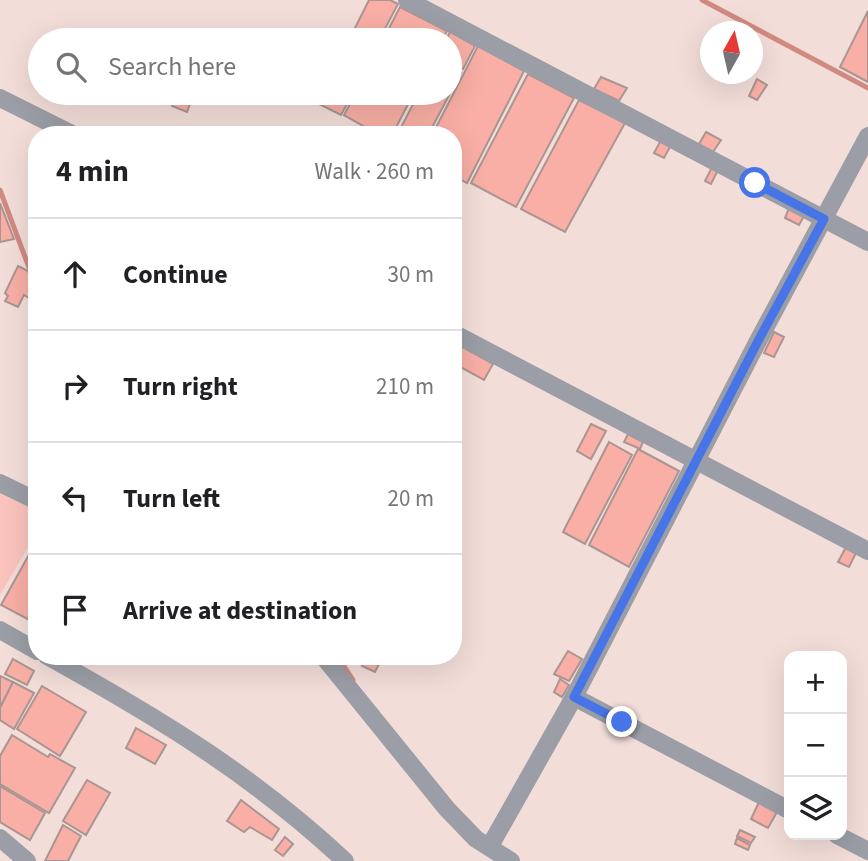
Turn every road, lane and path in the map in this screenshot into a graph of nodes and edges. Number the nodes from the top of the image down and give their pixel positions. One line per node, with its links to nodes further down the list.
1 (407, 0): 2 (street)
2 (460, 28)
3 (462, 29): 7 (street)
4 (0, 98): 5 (street)
5 (56, 126)
6 (868, 136): 7 (street)
7 (824, 219): 8 (street); 10 (street)
8 (868, 242)
9 (462, 338): 10 (street)
10 (697, 462): 13 (street); 18 (street)
11 (0, 483): 12 (street)
12 (28, 497)
13 (868, 551)
14 (0, 630): 15 (street)
15 (28, 646)
16 (62, 665): 25 (street)
17 (330, 665): 22 (street)
18 (574, 697): 19 (street); 22 (street)
19 (784, 807)
20 (0, 838): 24 (street)
21 (847, 840): 23 (street)
22 (494, 841): 26 (street)
23 (868, 851)
24 (27, 861)
25 (345, 861)
26 (511, 861)

